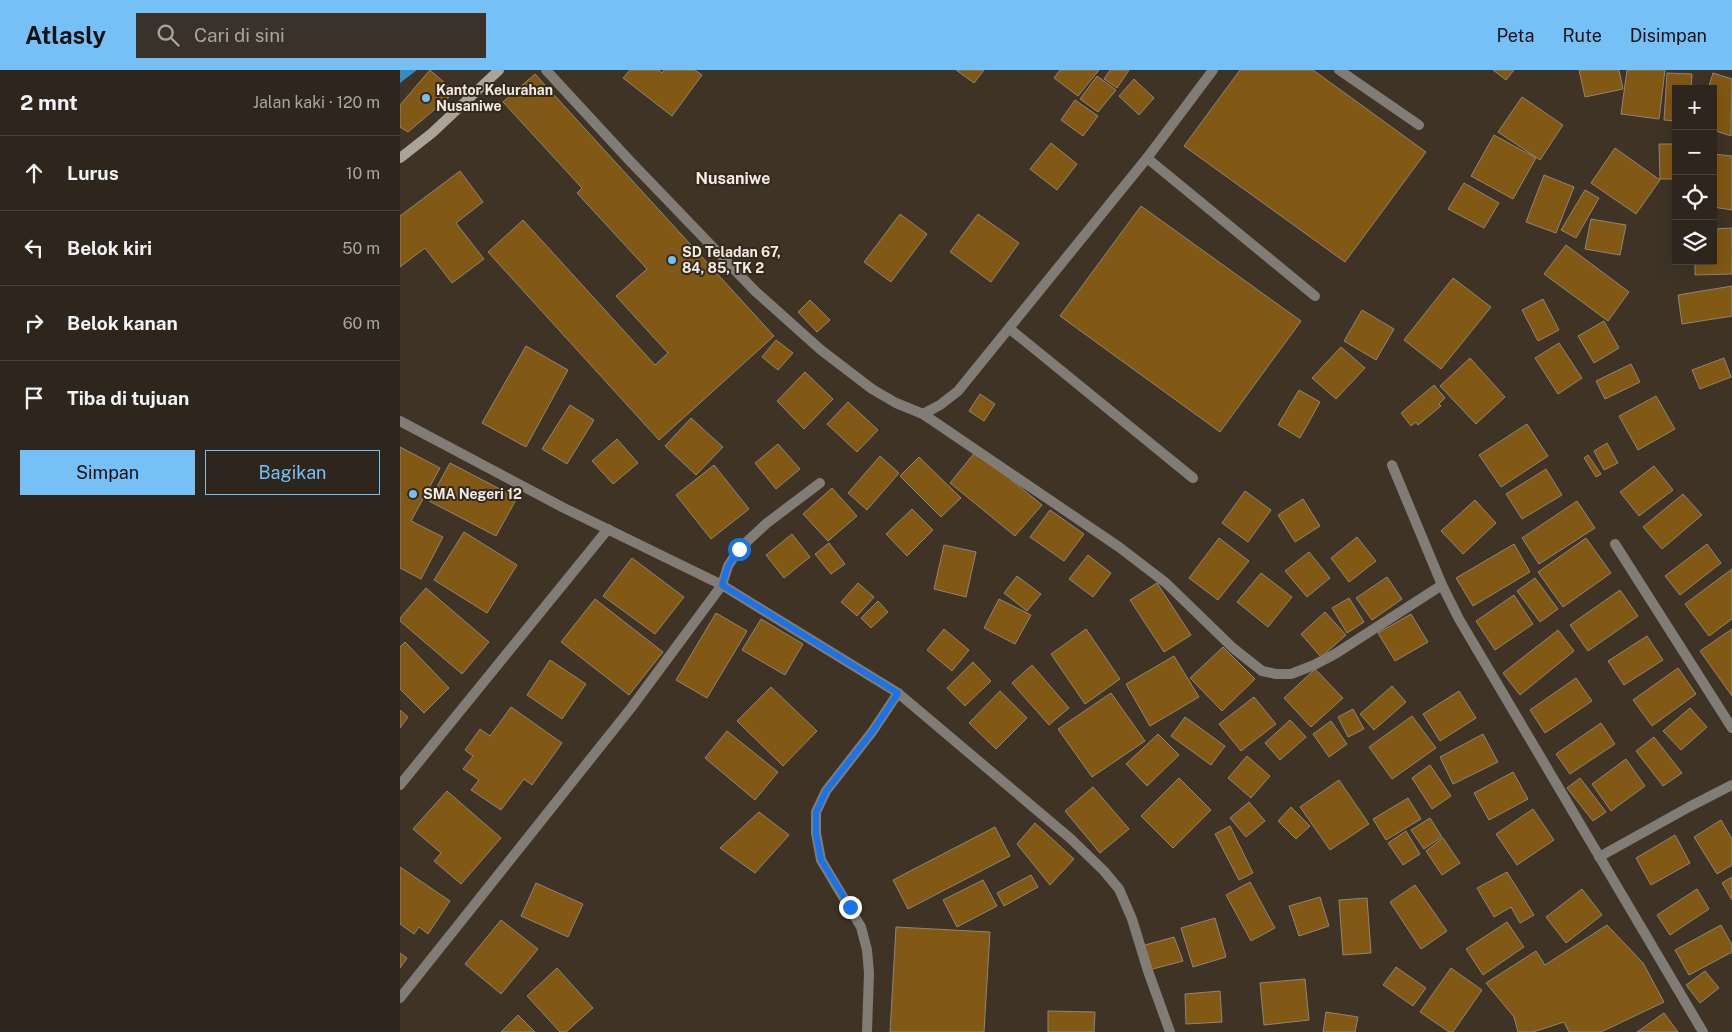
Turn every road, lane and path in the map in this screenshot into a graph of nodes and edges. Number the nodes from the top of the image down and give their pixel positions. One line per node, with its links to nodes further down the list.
1 (499, 70): 6 (main road)
2 (546, 70): 10 (street)
3 (1213, 70): 7 (street)
4 (1339, 70): 5 (street)
5 (1420, 125)
6 (400, 158)
7 (1148, 158): 8 (street); 9 (street)
8 (1315, 296)
9 (1010, 329): 10 (street); 13 (street)
10 (923, 414): 18 (street)
11 (400, 421): 15 (street)
12 (1392, 465): 18 (street)
13 (1193, 478)
14 (820, 483): 17 (street)
15 (608, 529): 17 (street); 21 (street)
16 (1615, 544): 20 (street)
17 (722, 585): 19 (street); 24 (street)
18 (1442, 586): 23 (street)
19 (898, 693): 25 (street); 26 (street)
20 (1732, 728)
21 (400, 785)
22 (1732, 785): 23 (street)
23 (1599, 857): 27 (street)
24 (400, 998)
25 (867, 1032)
26 (1170, 1032)
27 (1703, 1032)

